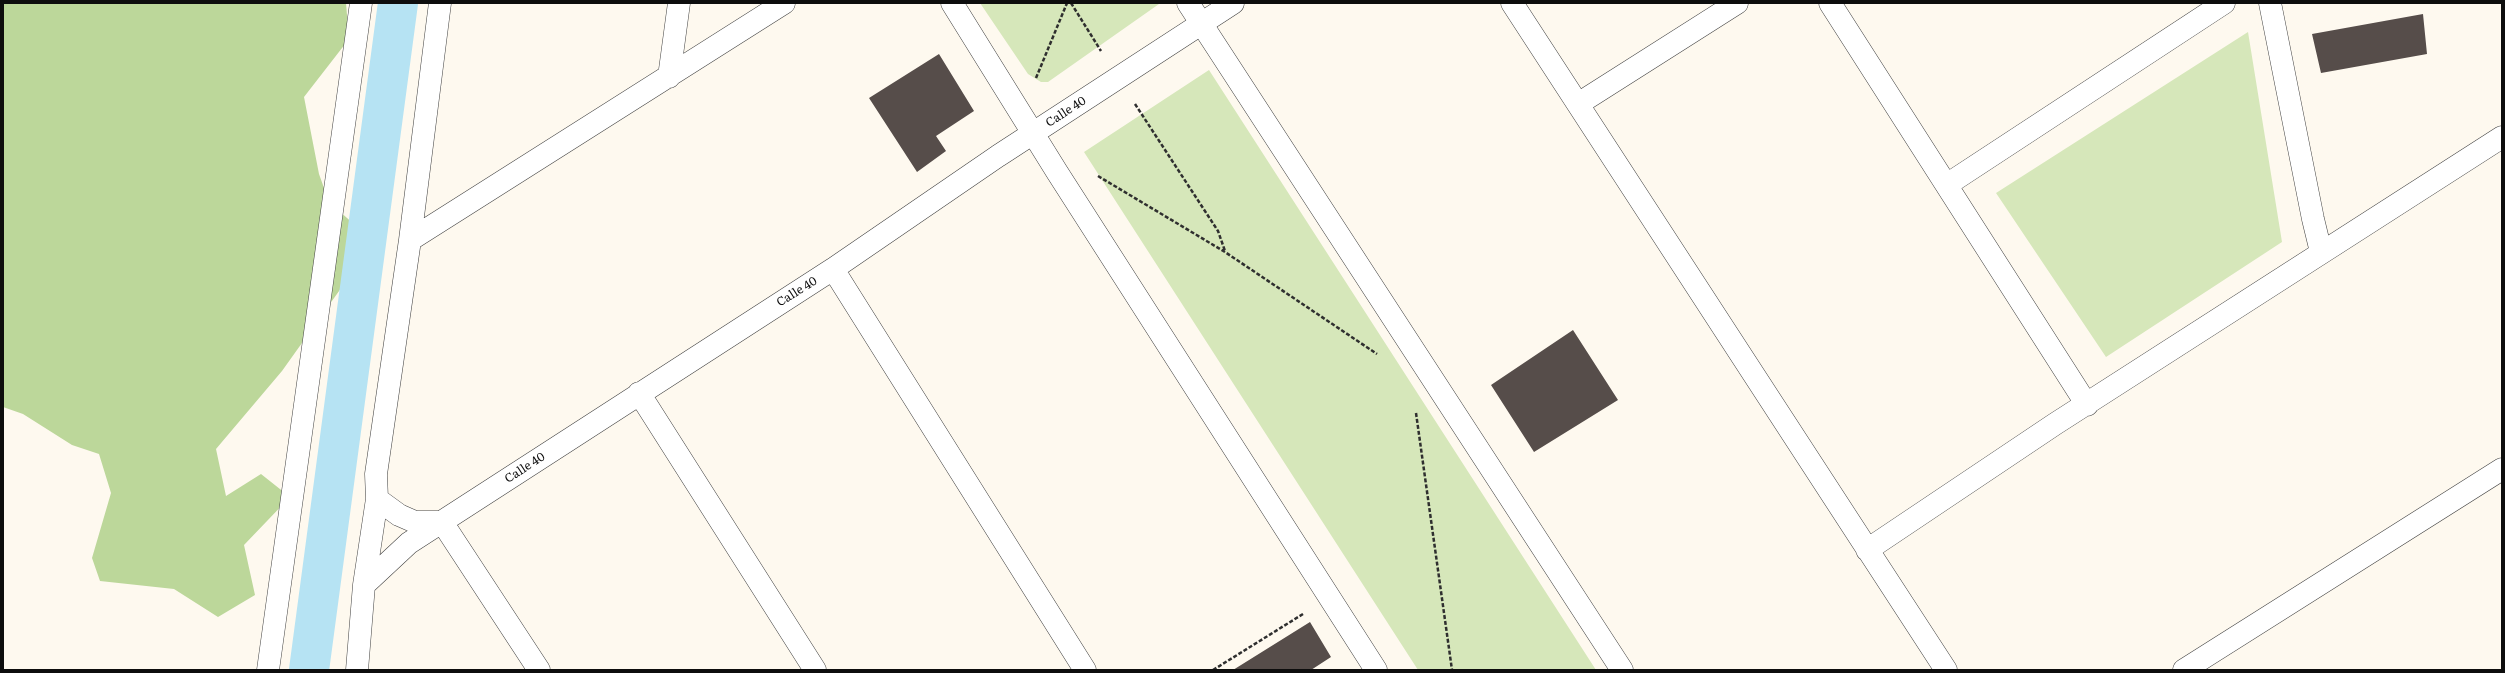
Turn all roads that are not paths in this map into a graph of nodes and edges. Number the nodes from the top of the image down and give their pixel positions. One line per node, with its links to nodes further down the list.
1 (361, 3): 29 (street)
2 (440, 3): 19 (street)
3 (679, 3): 14 (street)
4 (784, 3): 14 (street)
5 (952, 3): 16 (street)
6 (1188, 3): 13 (street)
7 (1233, 3): 13 (street, Calle 40)
8 (1512, 3): 15 (street)
9 (1737, 3): 15 (street)
10 (1830, 3): 18 (street)
11 (2224, 3): 18 (street)
12 (2270, 3): 20 (street)
13 (1201, 24): 16 (street, Calle 40); 35 (street)
14 (670, 77): 19 (street)
15 (1578, 104): 27 (street)
16 (1032, 133): 21 (street, Calle 40); 34 (street)
17 (2502, 137): 20 (street)
18 (1948, 184): 23 (street)
19 (410, 240): 25 (street)
20 (2322, 252): 23 (street)
21 (833, 270): 22 (street, Calle 40); 33 (street)
22 (639, 393): 26 (street, Calle 40); 32 (street)
23 (2087, 405): 27 (street)
24 (2502, 469): 37 (street)
25 (376, 499): 26 (street); 28 (street)
26 (442, 522): 28 (street, Calle 40); 31 (street)
27 (1867, 550): 36 (street)
28 (364, 585): 30 (street)
29 (268, 670)
30 (357, 670)
31 (539, 670)
32 (815, 670)
33 (1085, 670)
34 (1376, 670)
35 (1622, 670)
36 (1946, 670)
37 (2184, 670)

